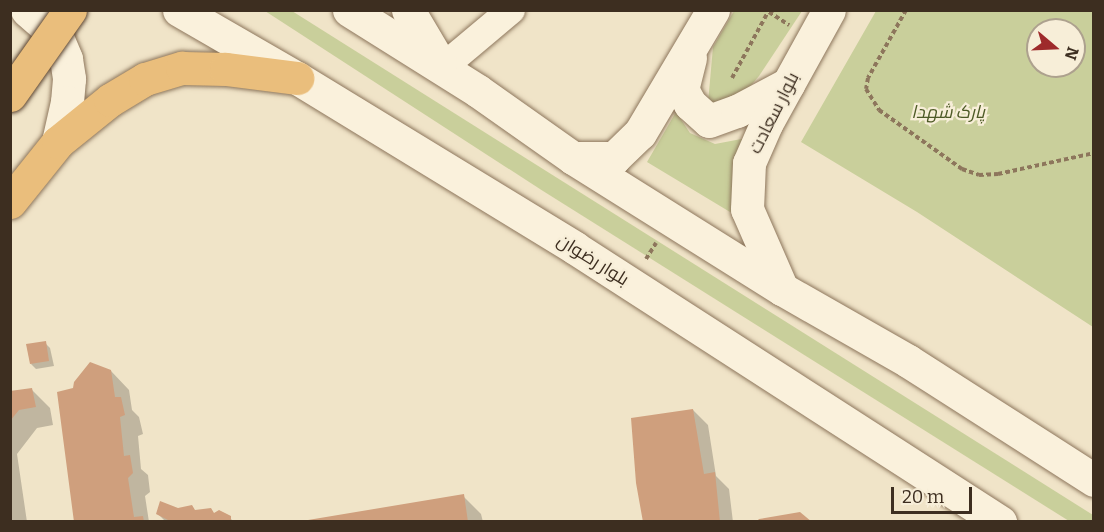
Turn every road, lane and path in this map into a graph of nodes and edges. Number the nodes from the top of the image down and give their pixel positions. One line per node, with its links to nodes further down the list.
1 (27, 10): 18 (main road)
2 (70, 10): 17 (highway, bridge)
3 (179, 10): 13 (main road, بلوار رضوان)
4 (349, 10): 16 (main road)
5 (408, 10): 12 (main road)
6 (511, 10): 12 (street)
7 (713, 10): 11 (main road)
8 (769, 10): 14 (path)
9 (829, 10): 15 (main road, بلوار سعادت)
10 (906, 10): 19 (path)
11 (693, 45): 15 (main road); 20 (main road)
12 (442, 68): 16 (main road)
13 (297, 78): 18 (highway); 23 (main road, بلوار رضوان)
14 (732, 79)
15 (788, 84): 24 (main road, بلوار سعادت)
16 (478, 91): 20 (main road)
17 (10, 95)
18 (58, 142): 21 (highway)
19 (1094, 153)
20 (573, 158): 22 (main road)
21 (10, 202)
22 (670, 219): 23 (path); 24 (main road)
23 (631, 284): 26 (main road, بلوار رضوان)
24 (782, 289): 25 (main road)
25 (1094, 480)
26 (1000, 522)

